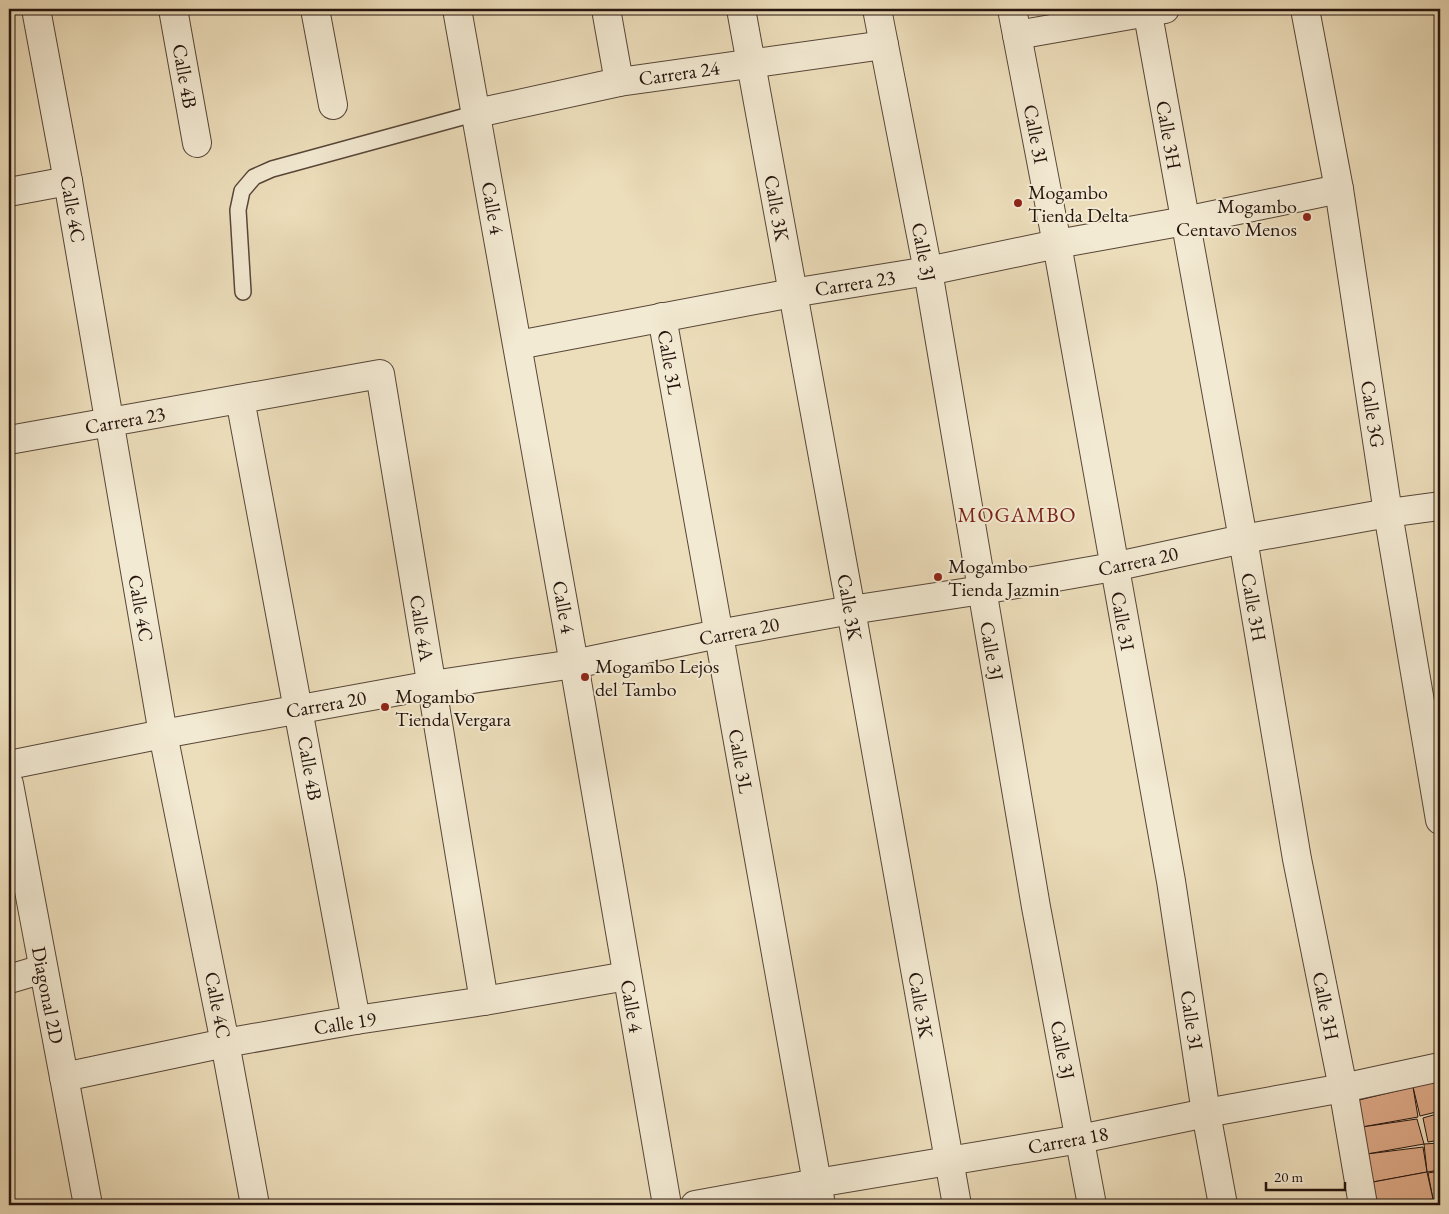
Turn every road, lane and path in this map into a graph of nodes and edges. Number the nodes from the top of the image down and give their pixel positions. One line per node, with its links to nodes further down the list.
1 (36, 9): 18 (street, Calle 4C)
2 (173, 9): 17 (street, Calle 4B)
3 (315, 9): 15 (street)
4 (458, 9): 16 (street, Calle 4)
5 (606, 9): 14 (street)
6 (741, 9): 13 (street, Calle 3K)
7 (877, 9): 12 (street, Calle 3J)
8 (1012, 9): 11 (street, Calle 3I)
9 (1305, 9): 19 (street, Calle 3G)
10 (1153, 10): 11 (street); 21 (street, Calle 3H)
11 (1017, 35): 22 (street, Calle 3I)
12 (884, 45): 13 (street, Carrera 24); 23 (street, Calle 3J)
13 (750, 63): 14 (street, Carrera 24); 25 (street, Calle 3K)
14 (619, 82): 16 (street, Carrera 24)
15 (333, 105)
16 (477, 113): 24 (lane); 27 (street, Calle 4)
17 (197, 143)
18 (68, 180): 20 (street); 30 (street, Calle 4C)
19 (1338, 189): 21 (street, Carrera 23); 33 (street, Calle 3G)
20 (9, 192)
21 (1185, 221): 22 (street, Carrera 23); 34 (street, Calle 3H)
22 (1057, 244): 23 (street, Carrera 23); 35 (street, Calle 3I)
23 (928, 271): 25 (street, Carrera 23); 36 (street, Calle 3J)
24 (242, 292)
25 (792, 292): 26 (street, Carrera 23); 37 (street, Calle 3K)
26 (662, 317): 27 (street, Carrera 23); 38 (street, Calle 3L)
27 (518, 345): 39 (street, Calle 4)
28 (380, 374): 29 (street, Carrera 23); 40 (street, Calle 4A)
29 (240, 398): 30 (street, Carrera 23); 41 (street, Calle 4B)
30 (110, 423): 31 (street, Carrera 23); 42 (street, Calle 4C)
31 (9, 440)
32 (1440, 506): 33 (street, Carrera 20)
33 (1388, 513): 34 (street, Carrera 20); 45 (street, Calle 3G)
34 (1243, 539): 35 (street, Carrera 20); 54 (street, Calle 3H)
35 (1114, 567): 36 (street, Carrera 20); 55 (street, Calle 3I)
36 (982, 590): 37 (street, Carrera 20); 56 (street, Calle 3J)
37 (851, 610): 38 (street, Carrera 20); 57 (street, Calle 3K)
38 (718, 634): 39 (street, Carrera 20); 58 (street, Calle 3L)
39 (574, 664): 40 (street, Carrera 20); 47 (street, Calle 4)
40 (432, 685): 41 (street, Carrera 20); 49 (street, Calle 4A)
41 (299, 709): 42 (street, Carrera 20); 50 (street, Calle 4B)
42 (163, 734): 43 (street, Carrera 20); 51 (street, Calle 4C)
43 (9, 765)
44 (9, 784): 46 (street, Diagonal 2D)
45 (1440, 820)
46 (43, 969): 48 (street); 53 (street, Diagonal 2D)
47 (627, 976): 49 (street, Calle 19); 61 (street, Calle 4)
48 (9, 980)
49 (484, 1001): 50 (street, Calle 19)
50 (356, 1020): 51 (street, Calle 19)
51 (225, 1043): 53 (street, Calle 19); 60 (street, Calle 4C)
52 (1440, 1067): 54 (street, Carrera 18)
53 (64, 1077): 59 (street, Diagonal 2D)
54 (1343, 1088): 55 (street, Carrera 18); 66 (street, Calle 3H)
55 (1206, 1113): 56 (street, Carrera 18); 65 (street, Calle 3I)
56 (1080, 1139): 57 (street, Carrera 18); 64 (street, Calle 3J)
57 (949, 1161): 58 (street, Carrera 18); 63 (street, Calle 3K)
58 (819, 1194): 62 (street, Carrera 18)
59 (88, 1205)
60 (254, 1205)
61 (667, 1205)
62 (695, 1205)
63 (956, 1205)
64 (1092, 1205)
65 (1223, 1205)
66 (1363, 1205)

